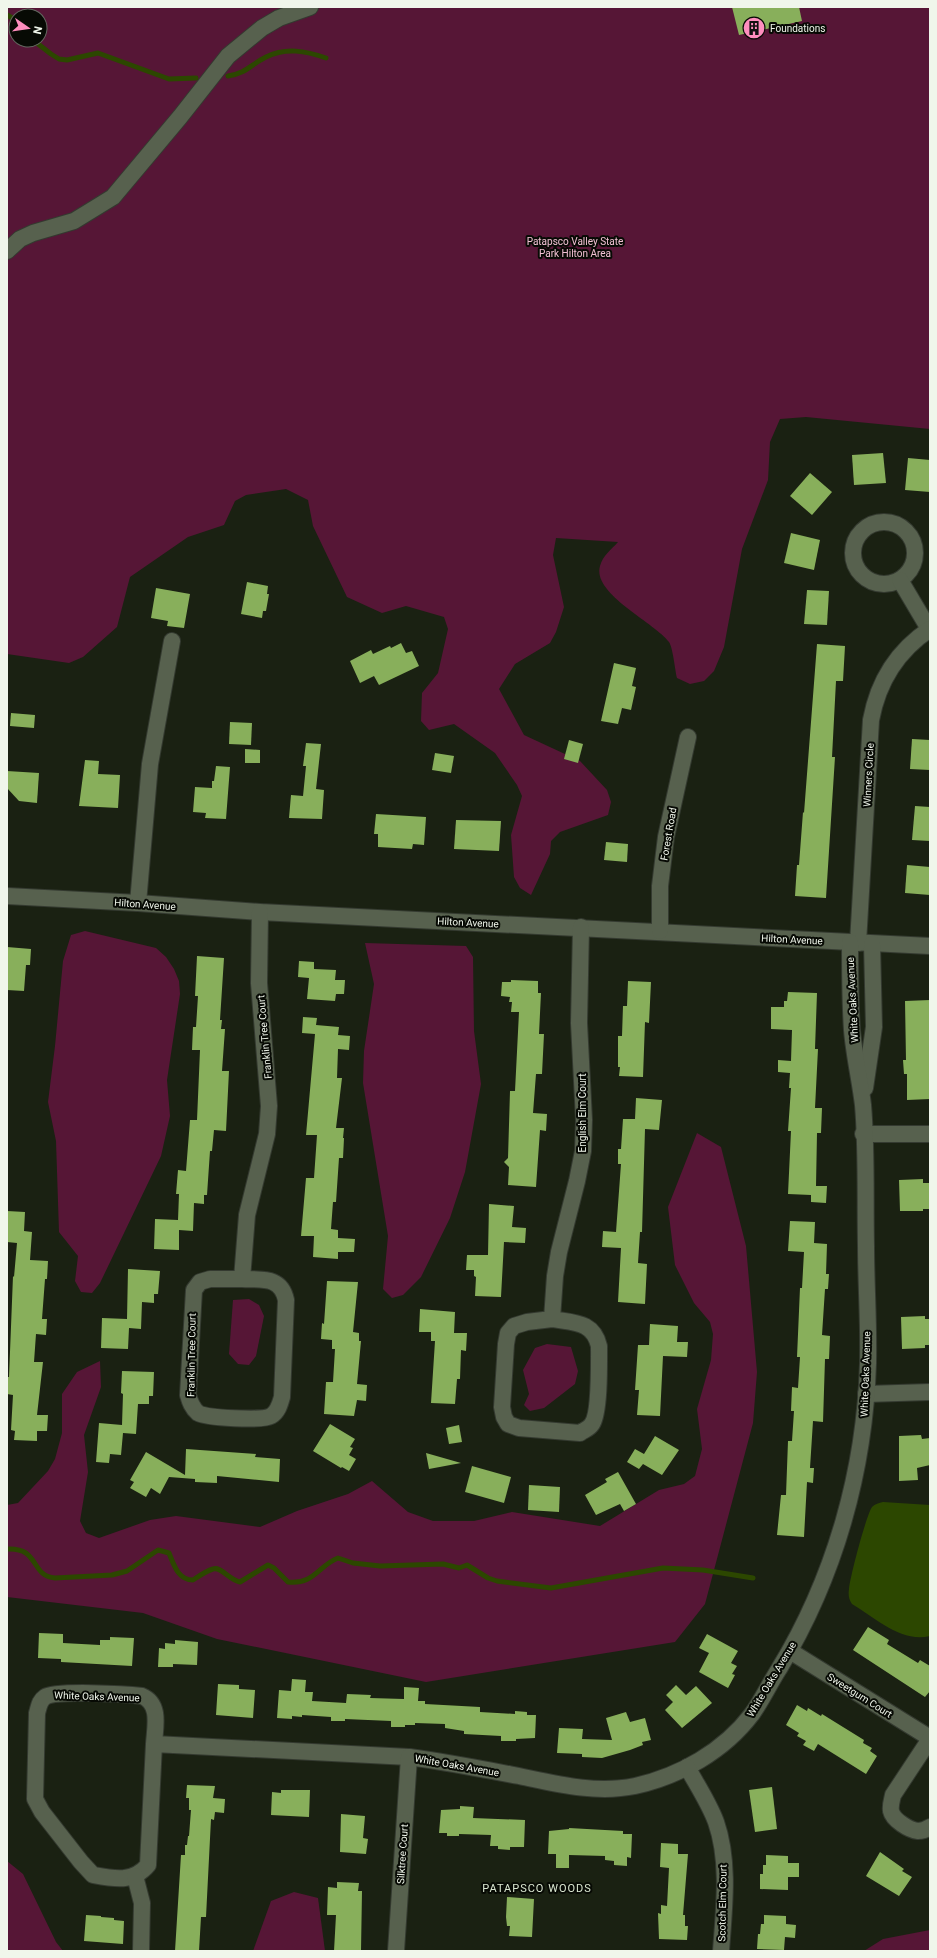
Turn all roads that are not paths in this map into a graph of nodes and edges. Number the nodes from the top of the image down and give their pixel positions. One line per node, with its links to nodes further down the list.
1 (310, 7): 2 (street)
2 (7, 251)
3 (900, 580): 4 (street)
4 (930, 629): 12 (street, Winners Circle)
5 (172, 640): 8 (street)
6 (688, 738): 11 (street, Forest Road)
7 (7, 896): 8 (street, Hilton Avenue)
8 (138, 903): 9 (street, Hilton Avenue)
9 (260, 912): 10 (street, Hilton Avenue); 17 (street, Franklin Tree Court)
10 (581, 927): 11 (street, Hilton Avenue); 18 (street, English Elm Court)
11 (660, 931): 12 (street, Hilton Avenue)
12 (860, 943): 13 (street, Hilton Avenue); 14 (street, White Oaks Avenue); 14 (street, White Oaks Avenue)
13 (930, 946)
14 (863, 1106): 15 (street, White Oaks Avenue)
15 (863, 1134): 16 (street); 20 (street, White Oaks Avenue)
16 (930, 1134)
17 (242, 1279): 17 (street, Franklin Tree Court)
18 (552, 1319): 18 (street)
19 (930, 1392): 20 (street)
20 (866, 1394): 21 (street, White Oaks Avenue)
21 (790, 1651): 22 (street, Sweetgum Court); 25 (street, White Oaks Avenue)
22 (930, 1738): 26 (street, Sweetgum Court)
23 (154, 1744): 24 (street, White Oaks Avenue); 27 (street, White Oaks Avenue); 27 (street, White Oaks Avenue)
24 (409, 1758): 25 (street, White Oaks Avenue); 29 (street, Silktree Court)
25 (687, 1768): 30 (street, Scotch Elm Court)
26 (930, 1827)
27 (136, 1876): 28 (street)
28 (141, 1951)
29 (396, 1951)
30 (722, 1951)

